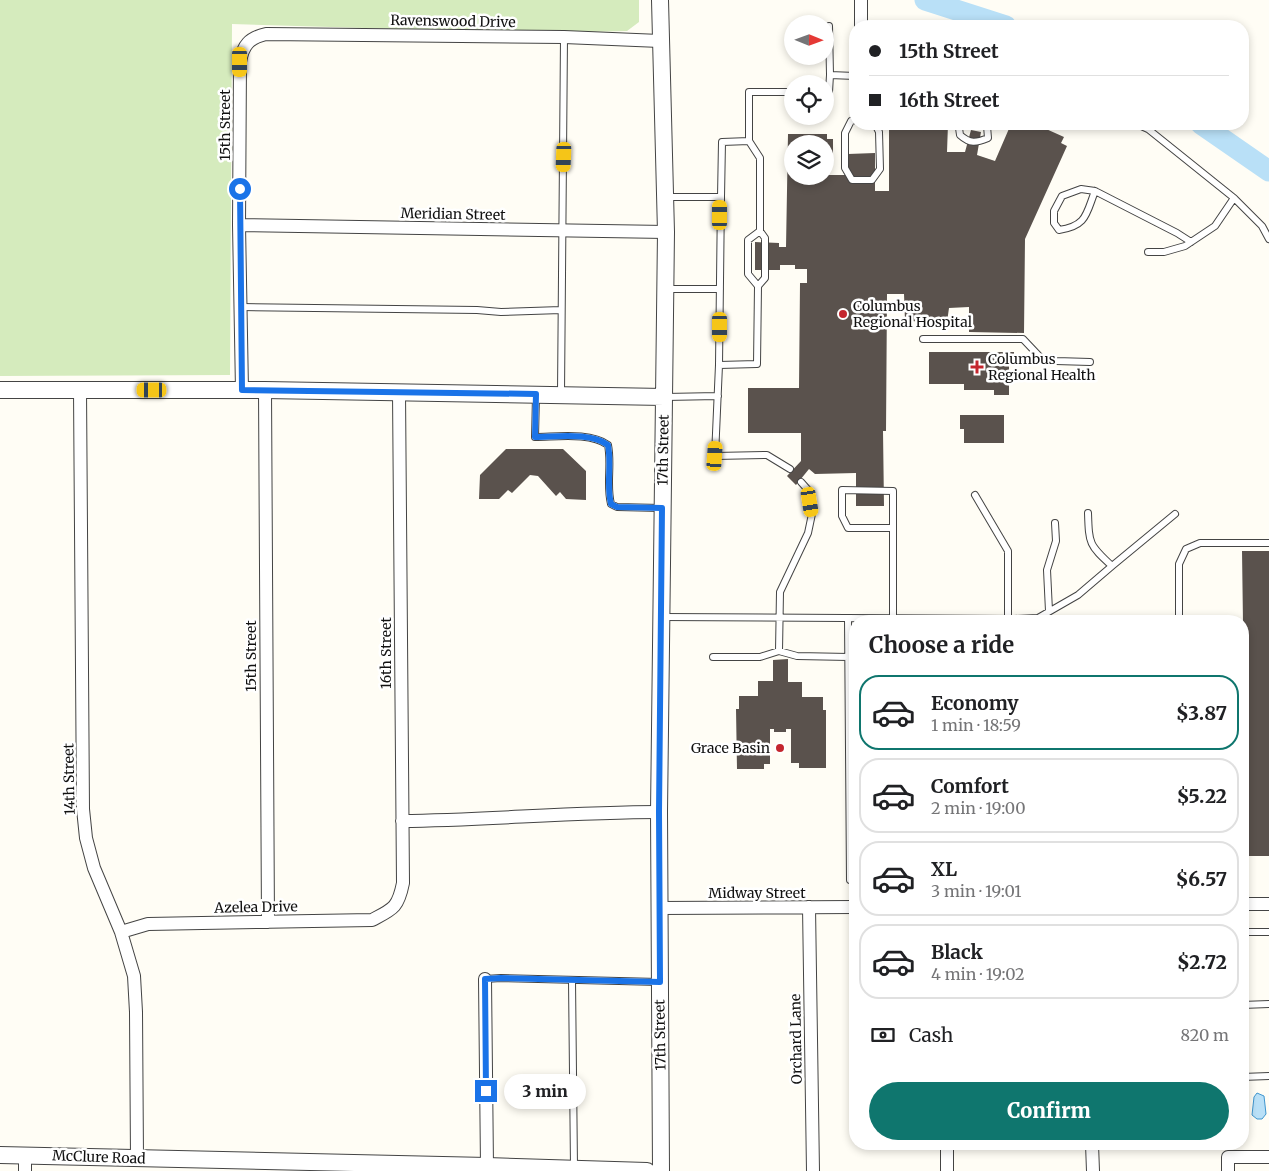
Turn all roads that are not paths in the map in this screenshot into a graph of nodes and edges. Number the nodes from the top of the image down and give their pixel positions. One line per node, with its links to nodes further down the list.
1 (660, 0): 5 (street, 17th Street)
2 (861, 0): 3 (street)
3 (861, 20)
4 (564, 37): 5 (street, Ravenswood Drive); 6 (street, Ravenswood Drive); 21 (lane)
5 (660, 41): 17 (street, 17th Street)
6 (247, 42): 20 (street, 15th Street)
7 (834, 76): 8 (lane)
8 (849, 76)
9 (784, 92): 15 (lane)
10 (849, 126): 11 (lane)
11 (878, 130)
12 (959, 130): 13 (lane)
13 (988, 130)
14 (1148, 130): 19 (lane)
15 (749, 141): 18 (lane); 22 (lane)
16 (1094, 191): 16 (lane); 25 (lane)
17 (664, 197): 18 (lane); 23 (street, 17th Street)
18 (720, 197): 29 (lane)
19 (1234, 198): 24 (lane); 25 (lane)
20 (239, 225): 21 (street, Meridian Street); 30 (street, 15th Street)
21 (562, 231): 23 (street, Meridian Street); 31 (lane)
22 (760, 231): 27 (lane); 27 (lane)
23 (666, 232): 28 (street, 17th Street)
24 (1269, 239)
25 (1191, 242): 26 (lane)
26 (1148, 252)
27 (758, 286): 34 (lane)
28 (664, 289): 29 (lane); 43 (street, 17th Street)
29 (720, 289): 34 (lane)
30 (241, 307): 31 (lane); 37 (street, 15th Street)
31 (561, 310): 41 (lane)
32 (923, 339): 33 (lane)
33 (1090, 362)
34 (719, 364): 42 (lane)
35 (0, 390): 36 (street)
36 (80, 390): 37 (street); 74 (street, 14th Street)
37 (242, 390): 38 (street)
38 (265, 390): 39 (street); 73 (street, 15th Street)
39 (399, 392): 40 (street); 66 (street, 16th Street)
40 (536, 394): 41 (street); 47 (lane)
41 (561, 395): 43 (street)
42 (718, 396): 43 (lane); 44 (lane)
43 (664, 397): 47 (street, 17th Street)
44 (790, 469)
45 (801, 482): 60 (lane)
46 (975, 495): 56 (lane)
47 (662, 508): 59 (street, 17th Street)
48 (1088, 513): 53 (lane)
49 (1175, 514): 53 (lane)
50 (1055, 523): 54 (lane)
51 (893, 528): 51 (lane); 55 (lane)
52 (1269, 543): 58 (lane)
53 (1112, 566): 54 (lane)
54 (1049, 611): 57 (lane)
55 (892, 615)
56 (1008, 615)
57 (1043, 615)
58 (1179, 615)
59 (661, 617): 60 (lane); 65 (street, 17th Street)
60 (779, 618): 61 (lane); 62 (lane)
61 (848, 618): 64 (lane)
62 (779, 651): 63 (lane); 64 (lane)
63 (713, 657)
64 (849, 657)
65 (659, 812): 66 (street); 71 (street, 17th Street)
66 (402, 821): 72 (street, 16th Street)
67 (1249, 904): 68 (street)
68 (1269, 904)
69 (809, 907): 70 (street, Midway Street); 71 (street, Midway Street); 95 (street, Orchard Lane)
70 (849, 907)
71 (659, 908): 79 (street, 17th Street)
72 (391, 910): 73 (street, Azelea Drive)
73 (268, 922): 74 (street, Azelea Drive)
74 (121, 932): 88 (street, 14th Street)
75 (1249, 932): 76 (lane)
76 (1269, 932)
77 (485, 979): 78 (lane); 90 (street)
78 (572, 980): 79 (lane); 92 (lane)
79 (660, 982): 94 (street, 17th Street)
80 (1269, 1004): 81 (lane)
81 (1249, 1005)
82 (1269, 1076): 83 (lane)
83 (1249, 1077)
84 (947, 1150): 96 (street)
85 (1092, 1150): 97 (street)
86 (0, 1155): 89 (street, McClure Road)
87 (1269, 1157): 98 (street)
88 (137, 1158): 89 (street, McClure Road); 91 (street, McClure Road)
89 (25, 1163)
90 (487, 1166): 91 (street, McClure Road); 92 (street, McClure Road)
91 (367, 1168)
92 (574, 1168): 93 (street, McClure Road)
93 (647, 1171)
94 (662, 1171)
95 (813, 1171)
96 (947, 1171)
97 (1092, 1171)
98 (1228, 1171)

